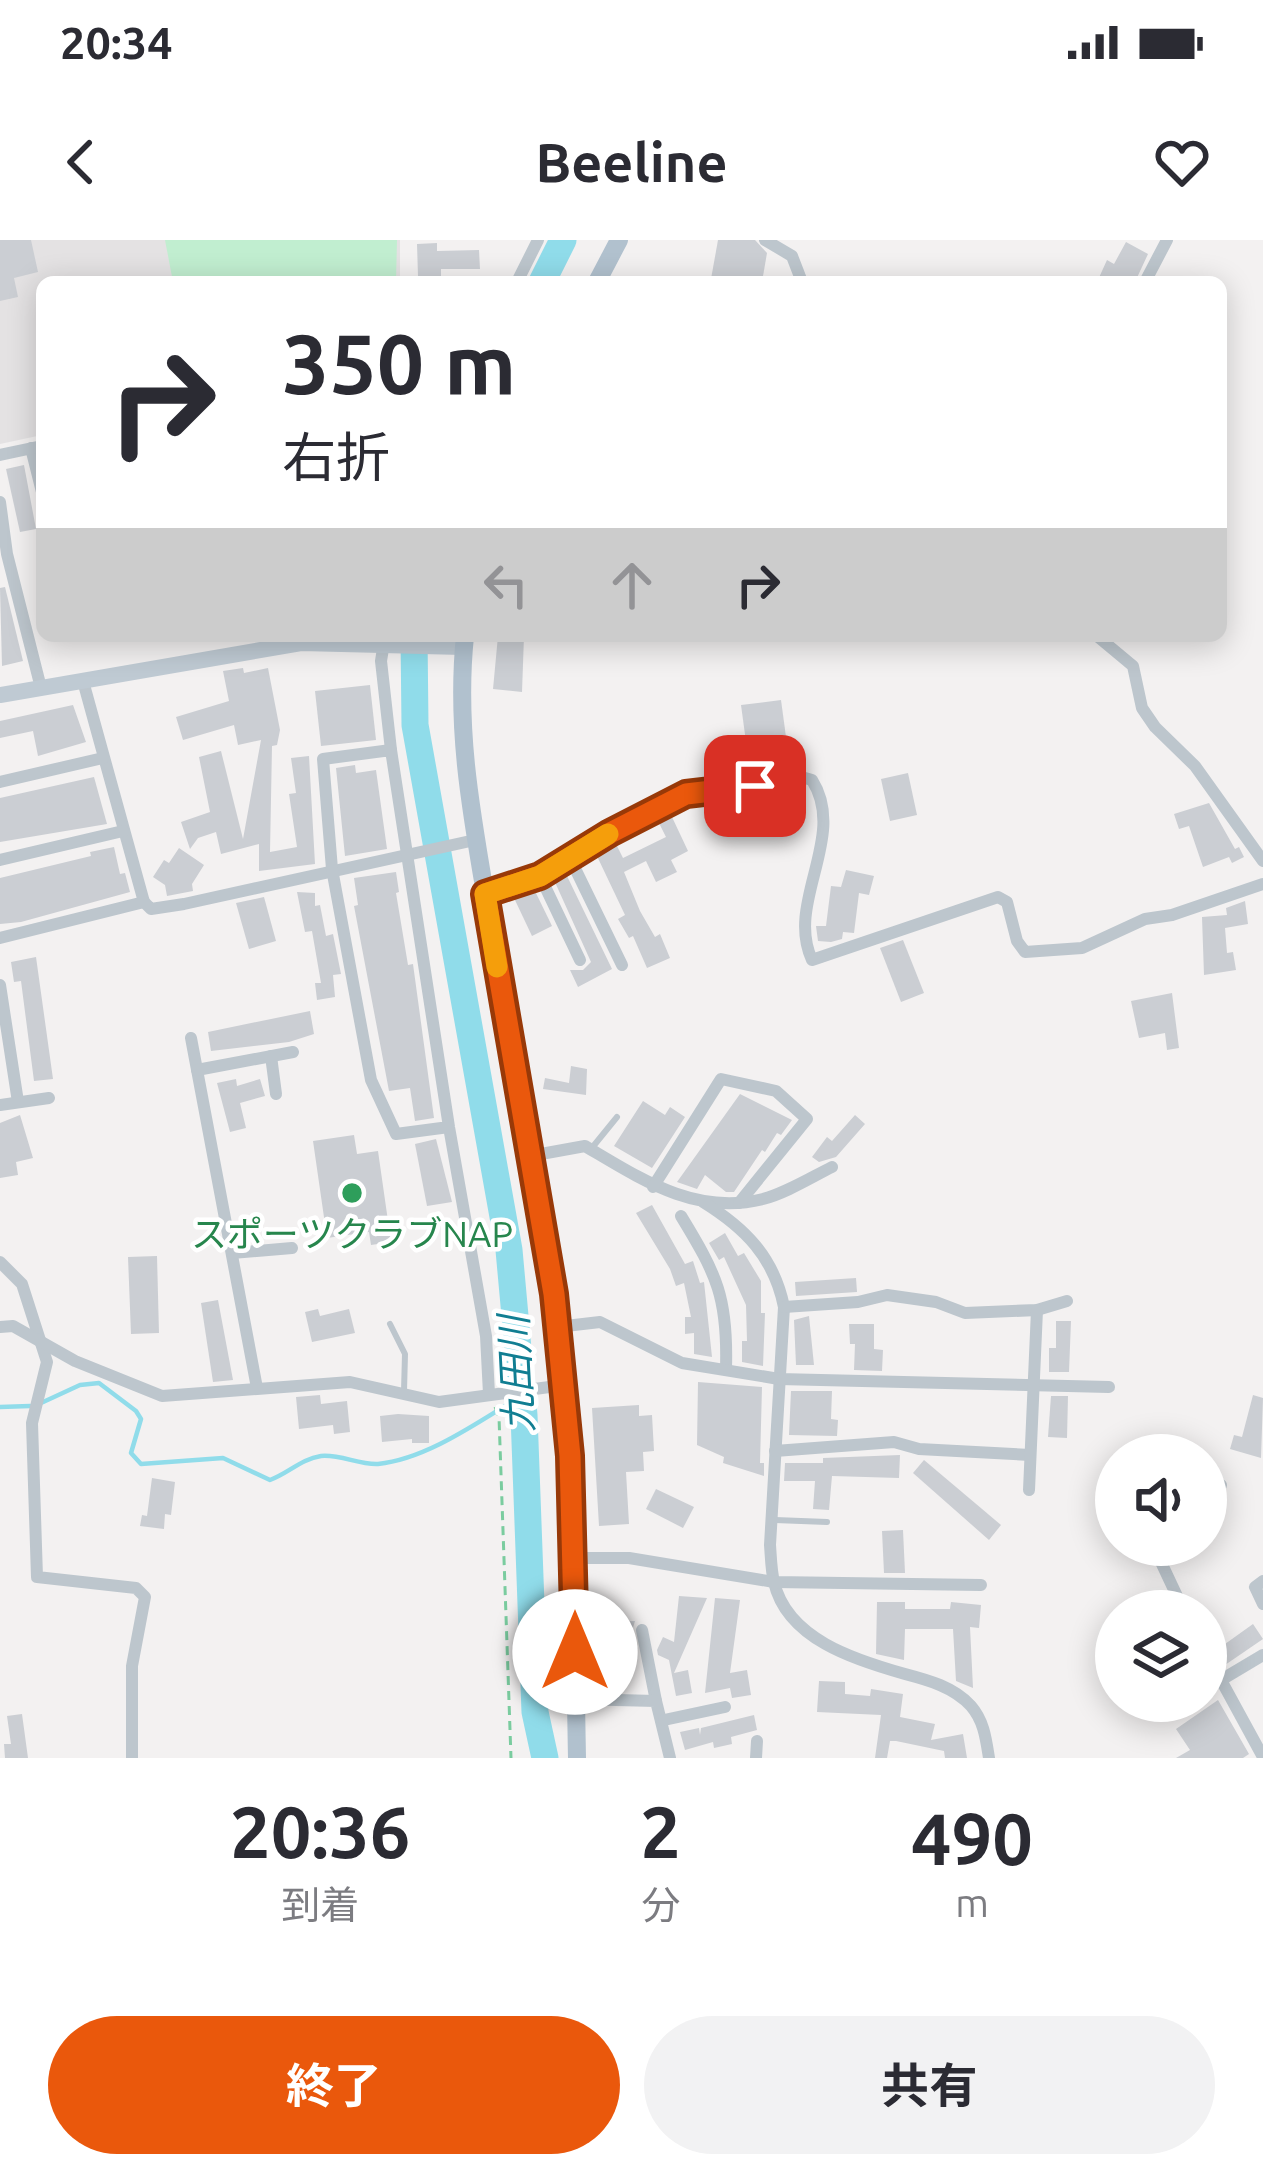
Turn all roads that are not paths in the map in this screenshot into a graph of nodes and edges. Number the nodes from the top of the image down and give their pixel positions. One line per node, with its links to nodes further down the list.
1 (538, 240): 5 (street)
2 (619, 240): 6 (main road)
3 (765, 240): 7 (street)
4 (1167, 240): 8 (street)
5 (520, 276)
6 (601, 276)
7 (800, 276)
8 (1147, 276)
9 (36, 447): 10 (street)
10 (0, 455)
11 (0, 502): 18 (street)
12 (306, 642): 17 (street)
13 (385, 642): 20 (street)
14 (396, 642): 15 (street)
15 (464, 642): 24 (main road)
16 (1104, 642): 28 (street)
17 (83, 681): 18 (street); 21 (street)
18 (41, 688): 19 (street)
19 (0, 695)
20 (391, 750): 25 (street); 29 (street)
21 (104, 758): 22 (street); 23 (street)
22 (0, 782)
23 (123, 831): 27 (street); 33 (street)
24 (467, 842): 25 (street); 32 (main road)
25 (408, 854): 29 (street); 47 (street)
26 (570, 858): 30 (street); 31 (street); 36 (street)
27 (0, 860)
28 (1263, 861)
29 (332, 869): 33 (street); 47 (street)
30 (540, 876): 32 (street); 35 (street)
31 (1263, 884)
32 (485, 894): 49 (main road)
33 (144, 902): 34 (street)
34 (0, 938)
35 (580, 960)
36 (622, 965)
37 (0, 985): 44 (street)
38 (191, 1038): 41 (street)
39 (293, 1052): 40 (street)
40 (271, 1057): 41 (street); 42 (street)
41 (197, 1070): 56 (street)
42 (276, 1094)
43 (49, 1098): 44 (street)
44 (18, 1102): 45 (street)
45 (0, 1105)
46 (617, 1117): 48 (lane)
47 (449, 1127): 71 (street)
48 (591, 1149): 49 (street); 51 (street)
49 (530, 1156): 62 (main road)
50 (832, 1167): 53 (street)
51 (652, 1186): 52 (street); 53 (street)
52 (703, 1202): 53 (street); 59 (street)
53 (739, 1203)
54 (681, 1216): 65 (street)
55 (292, 1248): 56 (street)
56 (232, 1253): 70 (street)
57 (0, 1262): 64 (street)
58 (1067, 1301): 60 (street)
59 (784, 1307): 60 (street); 66 (street)
60 (1036, 1310): 67 (street)
61 (390, 1324): 72 (lane)
62 (557, 1327): 65 (street); 68 (main road)
63 (0, 1328): 64 (street)
64 (42, 1339): 70 (street); 94 (street)
65 (726, 1368): 66 (street)
66 (779, 1379): 67 (street); 73 (street)
67 (1034, 1384): 69 (street); 74 (street)
68 (556, 1386): 71 (street); 78 (main road)
69 (1109, 1387)
70 (257, 1388): 72 (street)
71 (494, 1393): 72 (street)
72 (404, 1394)
73 (775, 1451): 74 (street); 76 (street)
74 (1030, 1455): 75 (street)
75 (1029, 1490)
76 (771, 1520): 77 (lane); 80 (street)
77 (827, 1522)
78 (574, 1558): 80 (street); 87 (main road)
79 (1263, 1581): 82 (street)
80 (774, 1582): 81 (street); 93 (street)
81 (981, 1585)
82 (1263, 1604)
83 (642, 1630): 88 (street)
84 (1263, 1655): 85 (street)
85 (1227, 1676)
86 (1227, 1691): 92 (street)
87 (576, 1699): 88 (street); 95 (main road)
88 (656, 1700): 90 (street)
89 (725, 1707): 90 (street)
90 (664, 1720): 96 (street)
91 (757, 1741): 97 (street)
92 (1261, 1751)
93 (994, 1757)
94 (133, 1758)
95 (577, 1758)
96 (670, 1758)
97 (756, 1758)

